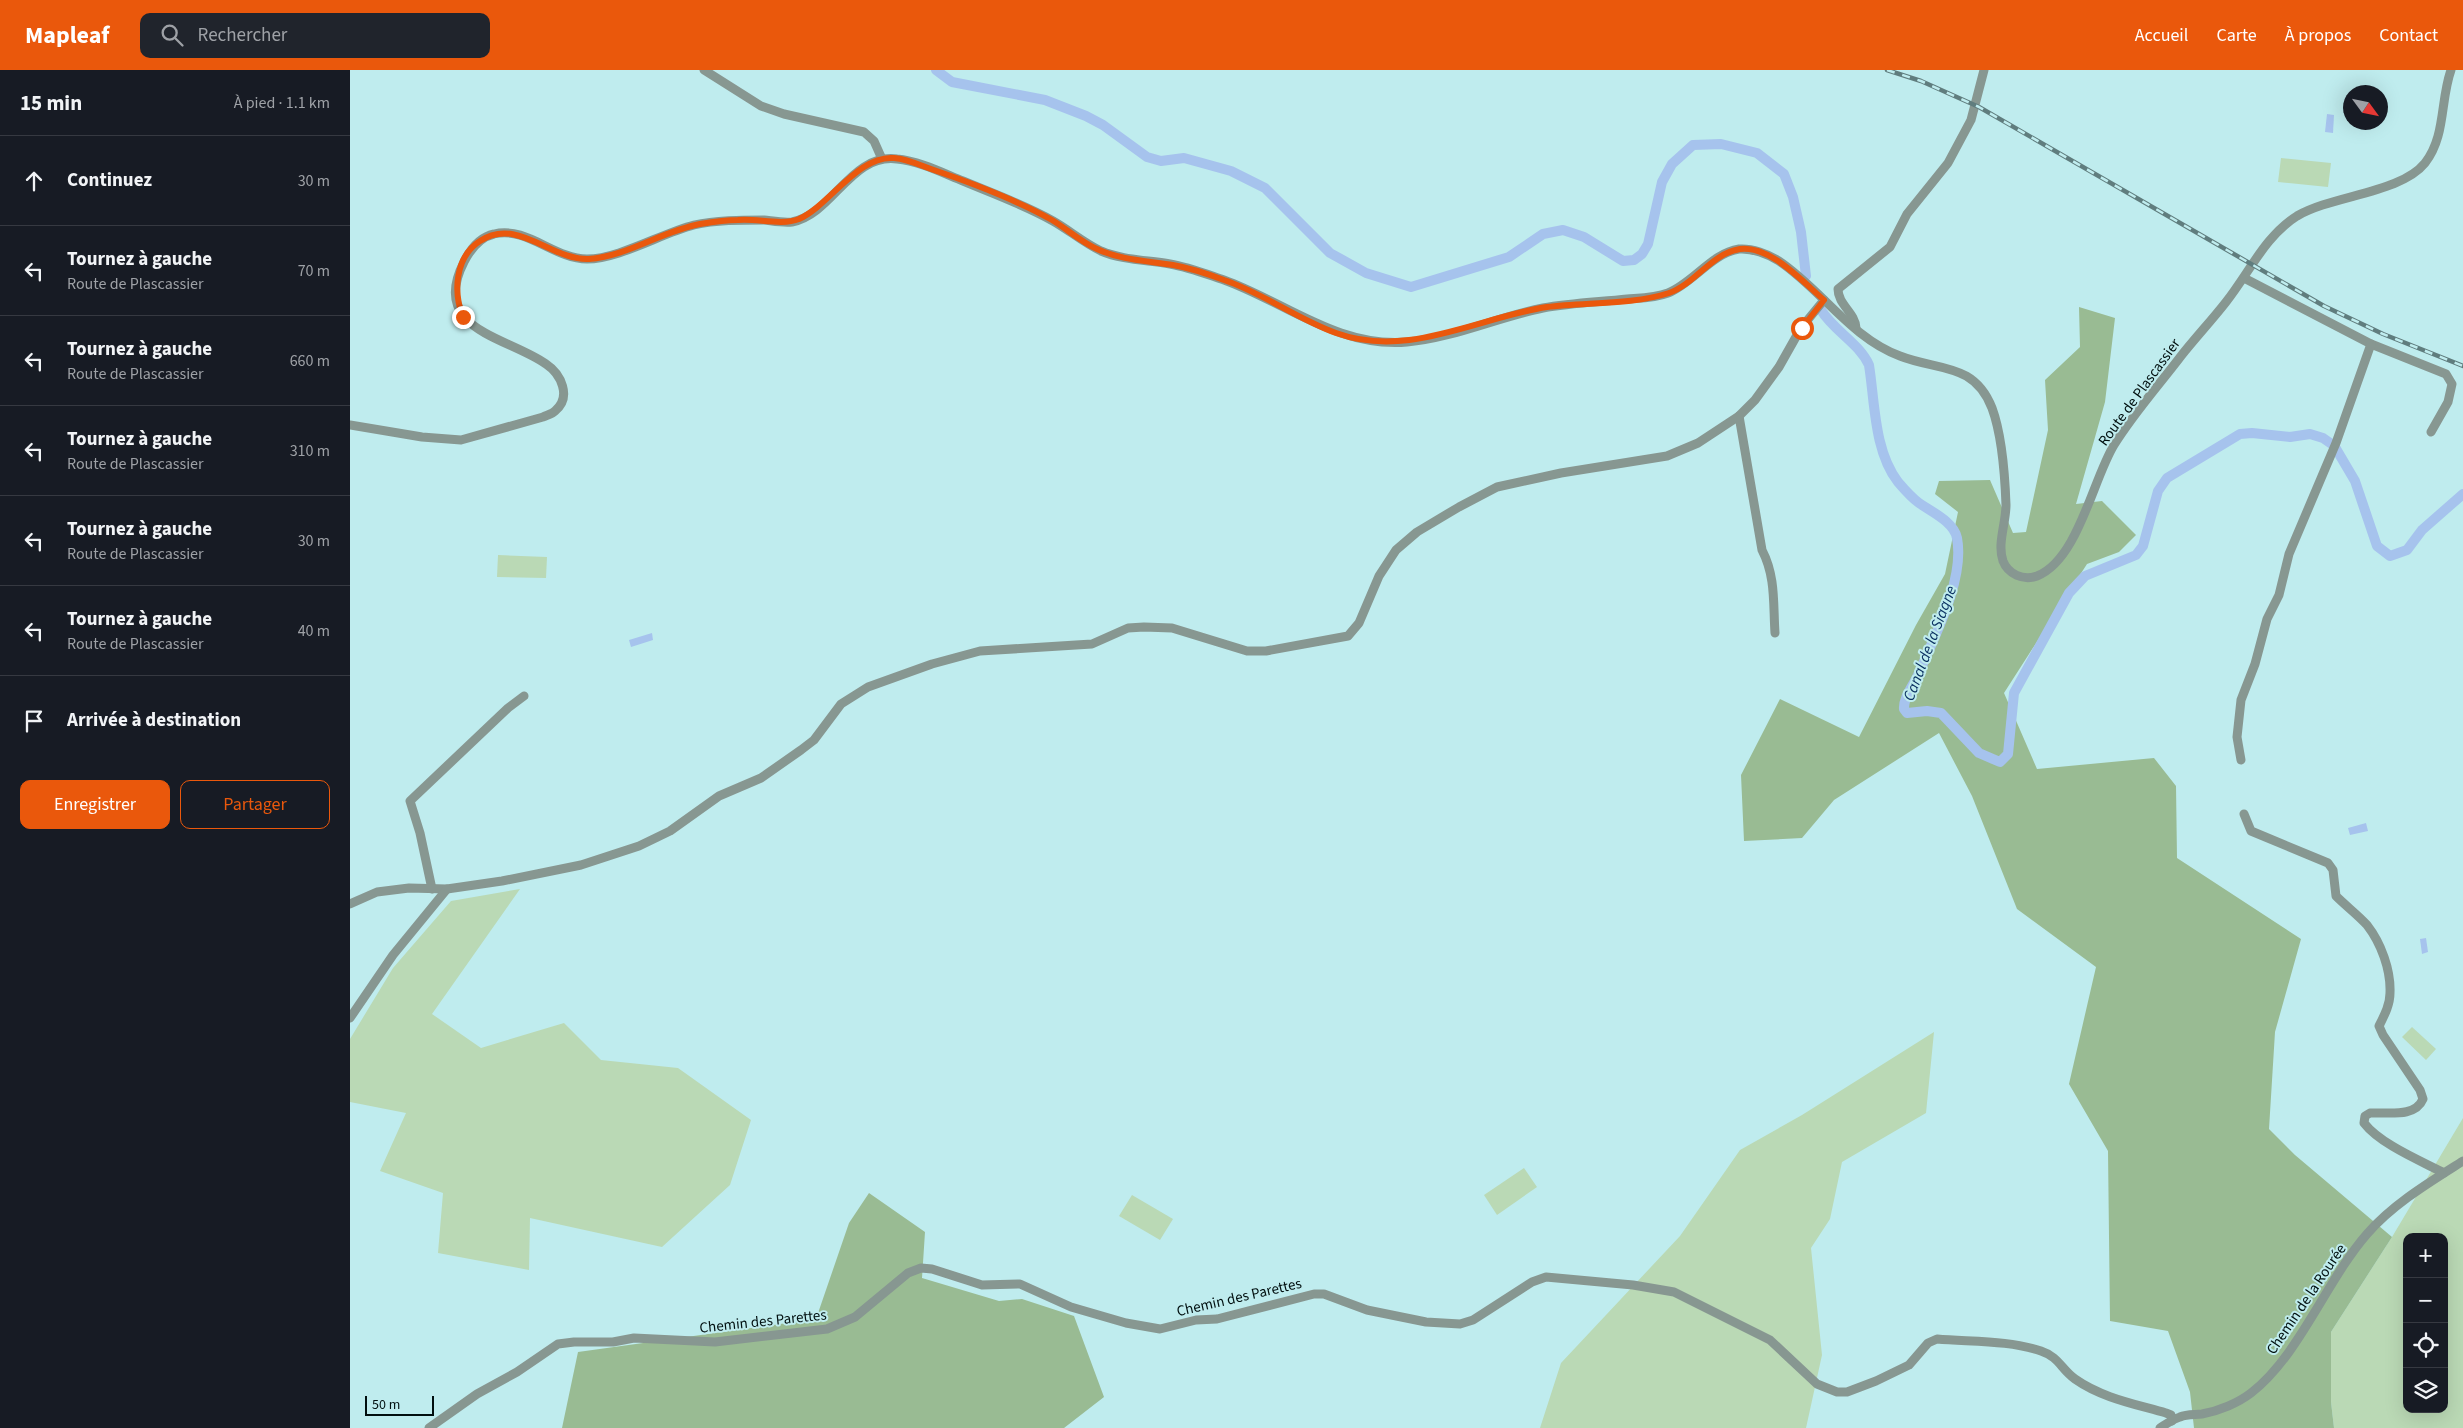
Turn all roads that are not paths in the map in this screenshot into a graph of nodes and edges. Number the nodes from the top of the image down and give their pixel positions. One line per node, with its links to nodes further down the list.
1 (704, 70): 4 (street)
2 (1984, 70): 7 (street)
3 (2451, 70): 5 (street, Route de Plascassier)
4 (882, 159): 6 (street, Route de Plascassier); 10 (street)
5 (2244, 278): 7 (street, Route de Plascassier); 8 (street)
6 (1824, 300): 7 (street, Route de Plascassier); 9 (street)
7 (1856, 328)
8 (2371, 344): 11 (street); 14 (street)
9 (1739, 416): 12 (street); 17 (street)
10 (350, 425)
11 (2431, 432)
12 (1775, 634)
13 (524, 696): 16 (street)
14 (2241, 760)
15 (2244, 814): 21 (street)
16 (432, 889): 17 (street); 18 (street)
17 (447, 889): 19 (street)
18 (350, 904)
19 (350, 1018)
20 (2463, 1161): 21 (street, Chemin de la Rourée)
21 (2444, 1173): 22 (street, Chemin de la Rourée)
22 (2172, 1421): 23 (street, Chemin des Parettes); 24 (street, Chemin de la Rourée)
23 (429, 1428)
24 (2160, 1428)

